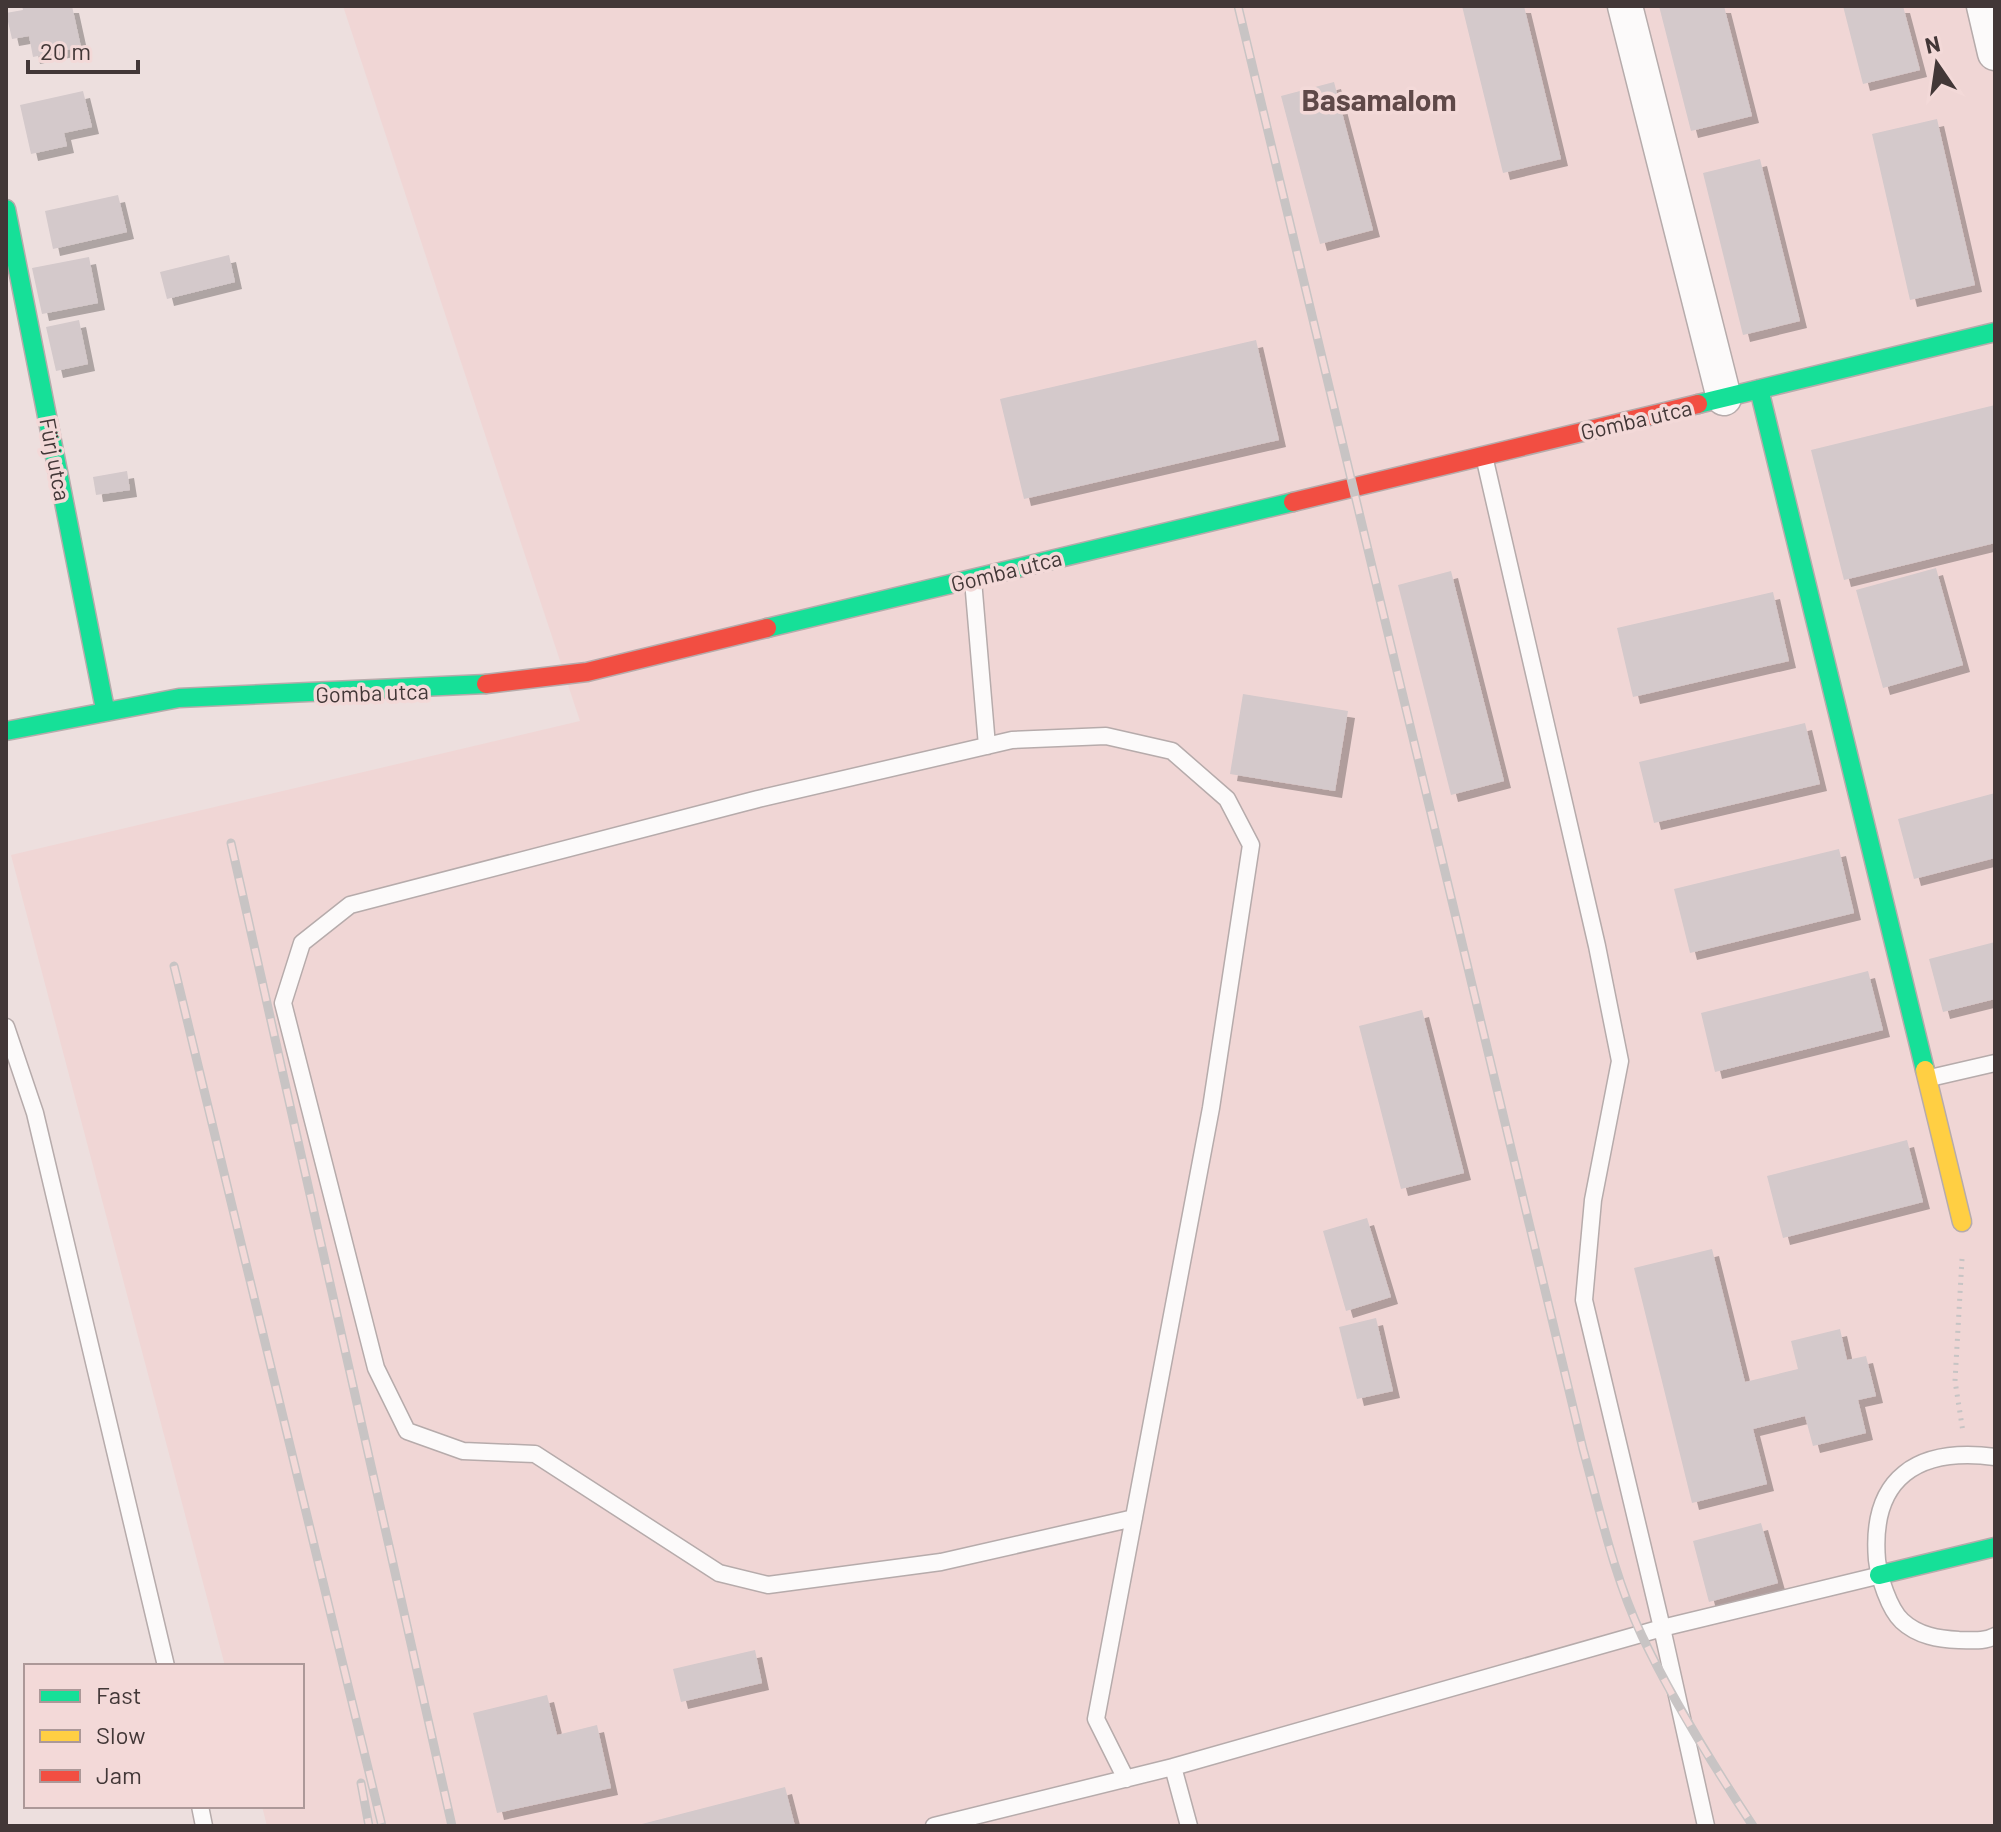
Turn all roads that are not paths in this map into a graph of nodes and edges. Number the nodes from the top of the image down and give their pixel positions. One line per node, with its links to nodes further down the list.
1 (1625, 6): 7 (street)
2 (1984, 6): 3 (street)
3 (1995, 53)
4 (6, 209): 10 (street, Fürj utca)
5 (1995, 332): 6 (street, Gomba utca)
6 (1759, 389): 7 (street, Gomba utca); 15 (street)
7 (1724, 398): 8 (street, Gomba utca)
8 (1484, 455): 9 (street, Gomba utca); 21 (lane)
9 (973, 578): 10 (street, Gomba utca); 12 (lane)
10 (105, 709): 11 (street, Gomba utca)
11 (6, 731)
12 (987, 746): 18 (lane); 18 (lane)
13 (6, 1027): 23 (lane)
14 (1995, 1063): 15 (lane)
15 (1927, 1079): 16 (street)
16 (1962, 1222)
17 (1995, 1457): 20 (lane)
18 (1134, 1518): 25 (lane)
19 (1995, 1547): 20 (street)
20 (1879, 1575): 21 (lane); 22 (lane)
21 (1662, 1628): 24 (lane); 28 (lane)
22 (1995, 1636)
23 (166, 1664)
24 (1173, 1767): 25 (lane); 27 (lane)
25 (1126, 1779): 26 (lane)
26 (934, 1826)
27 (1189, 1826)
28 (1706, 1826)

